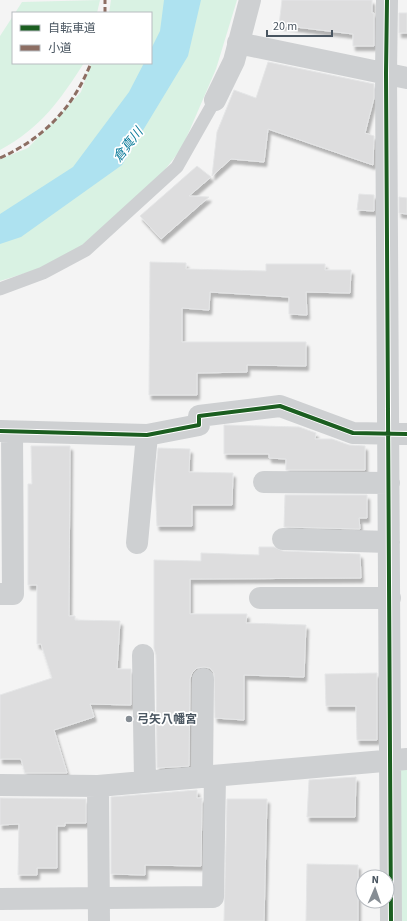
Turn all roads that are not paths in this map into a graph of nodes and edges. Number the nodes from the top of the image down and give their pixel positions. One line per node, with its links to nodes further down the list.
1 (250, 0): 3 (street)
2 (387, 0): 4 (street)
3 (238, 43): 4 (street); 6 (street)
4 (386, 73): 5 (street); 9 (street)
5 (407, 78)
6 (214, 100): 7 (lane)
7 (0, 289)
8 (6, 432): 10 (street); 16 (street)
9 (398, 434): 10 (street); 12 (street)
10 (147, 435): 15 (street)
11 (264, 482): 12 (street)
12 (389, 483): 14 (street)
13 (283, 539): 14 (street)
14 (389, 542): 18 (street)
15 (137, 543)
16 (0, 594)
17 (260, 598): 18 (street)
18 (390, 598): 21 (street)
19 (143, 655): 23 (street)
20 (203, 679): 22 (street)
21 (399, 759): 22 (street); 29 (street)
22 (208, 776): 23 (street); 26 (street)
23 (145, 782): 25 (street)
24 (0, 785): 25 (street)
25 (98, 786): 26 (street)
26 (100, 898): 27 (street); 28 (street)
27 (0, 899)
28 (99, 921)
29 (391, 921)

